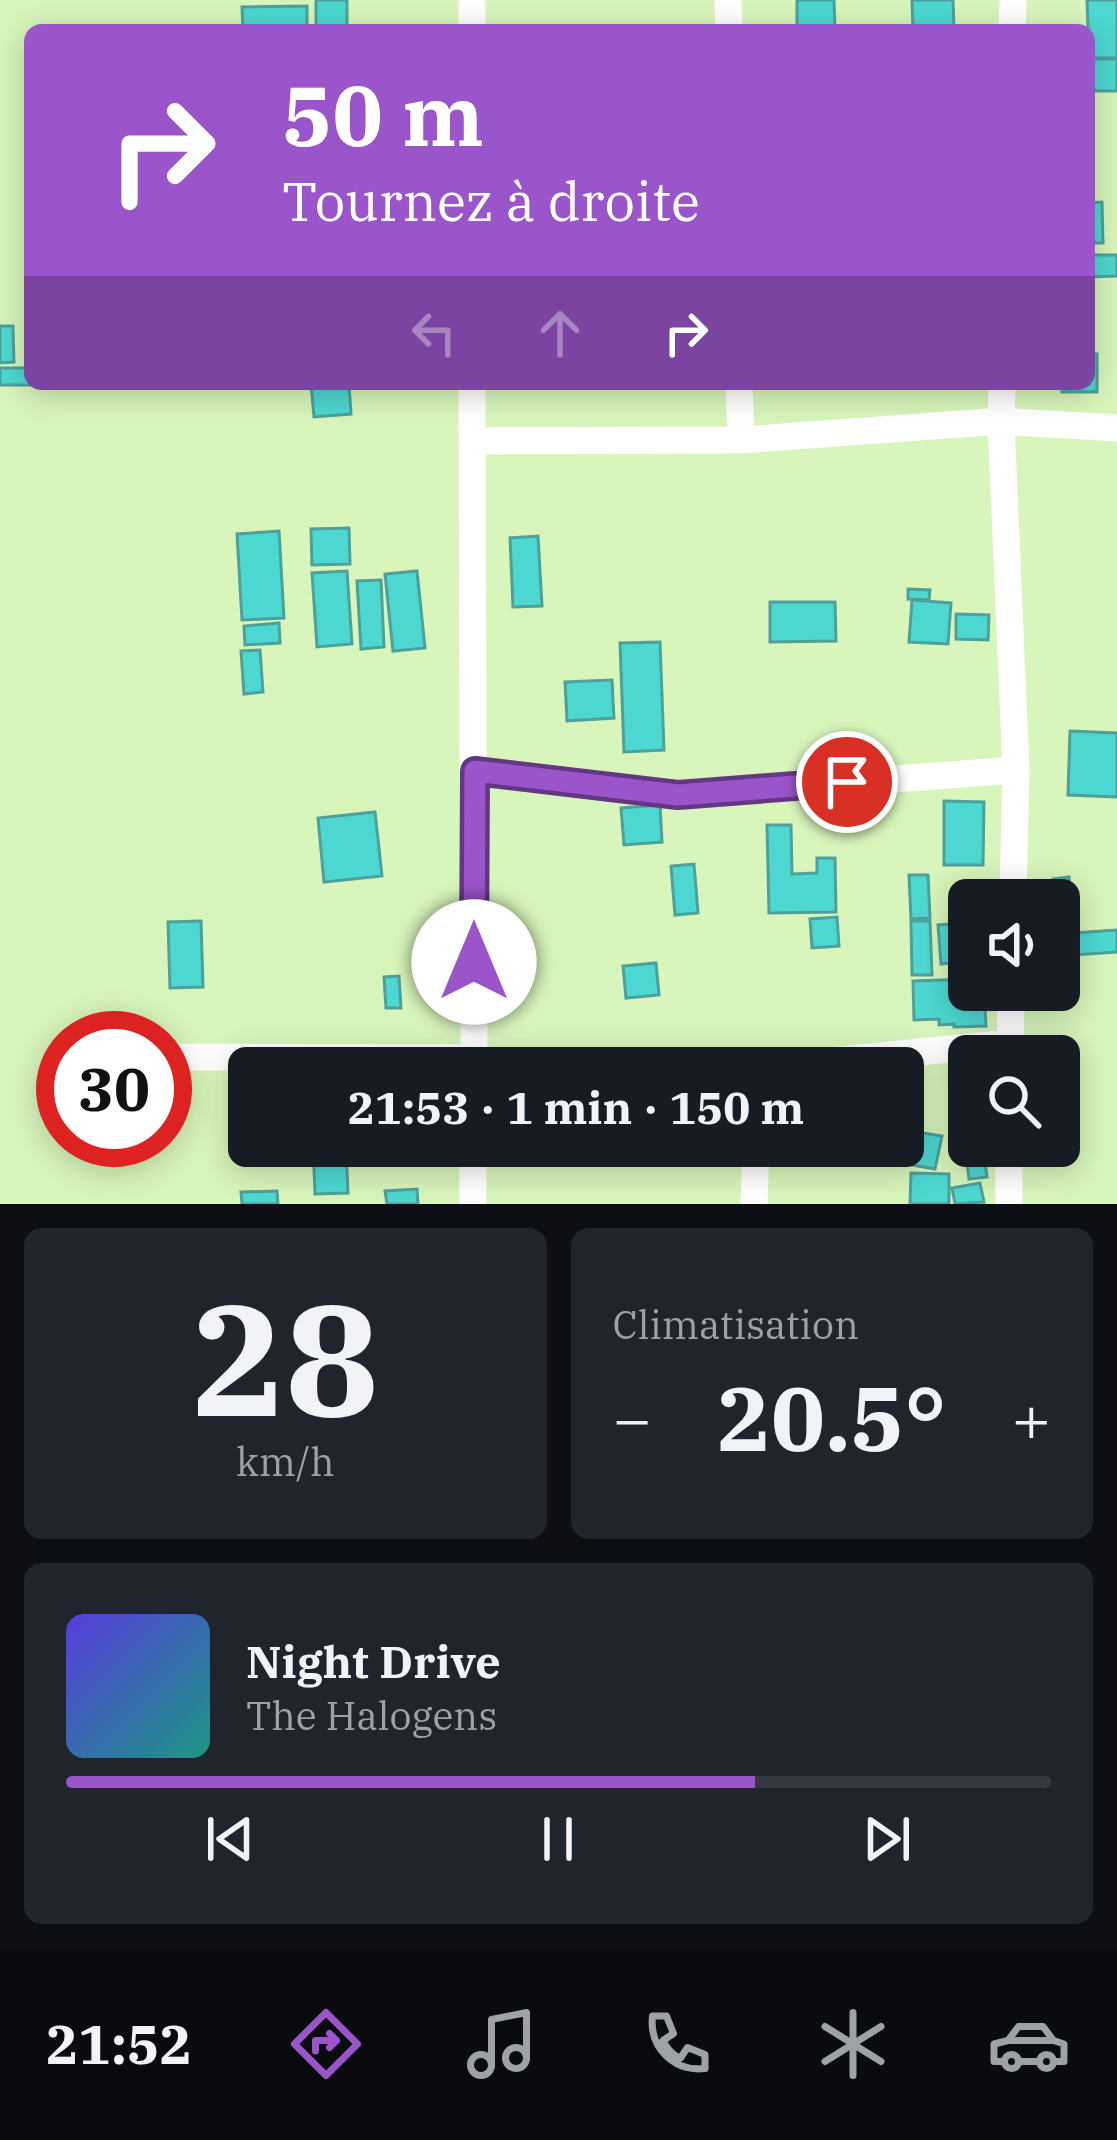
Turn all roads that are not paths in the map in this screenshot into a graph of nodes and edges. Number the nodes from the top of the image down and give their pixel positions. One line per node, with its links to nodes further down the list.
1 (472, 390): 7 (street)
2 (739, 390): 6 (street)
3 (1002, 390): 4 (street)
4 (1001, 421): 5 (street); 6 (street); 8 (street)
5 (1117, 428)
6 (741, 440): 7 (street)
7 (472, 442): 9 (street)
8 (1016, 770): 9 (street); 10 (street)
9 (475, 771): 11 (street)
10 (1013, 879)
11 (474, 1047)
12 (192, 1058): 13 (street)
13 (228, 1059)
14 (473, 1167): 17 (street)
15 (755, 1167): 18 (street)
16 (1009, 1167): 19 (street)
17 (472, 1204)
18 (754, 1204)
19 (1009, 1204)

